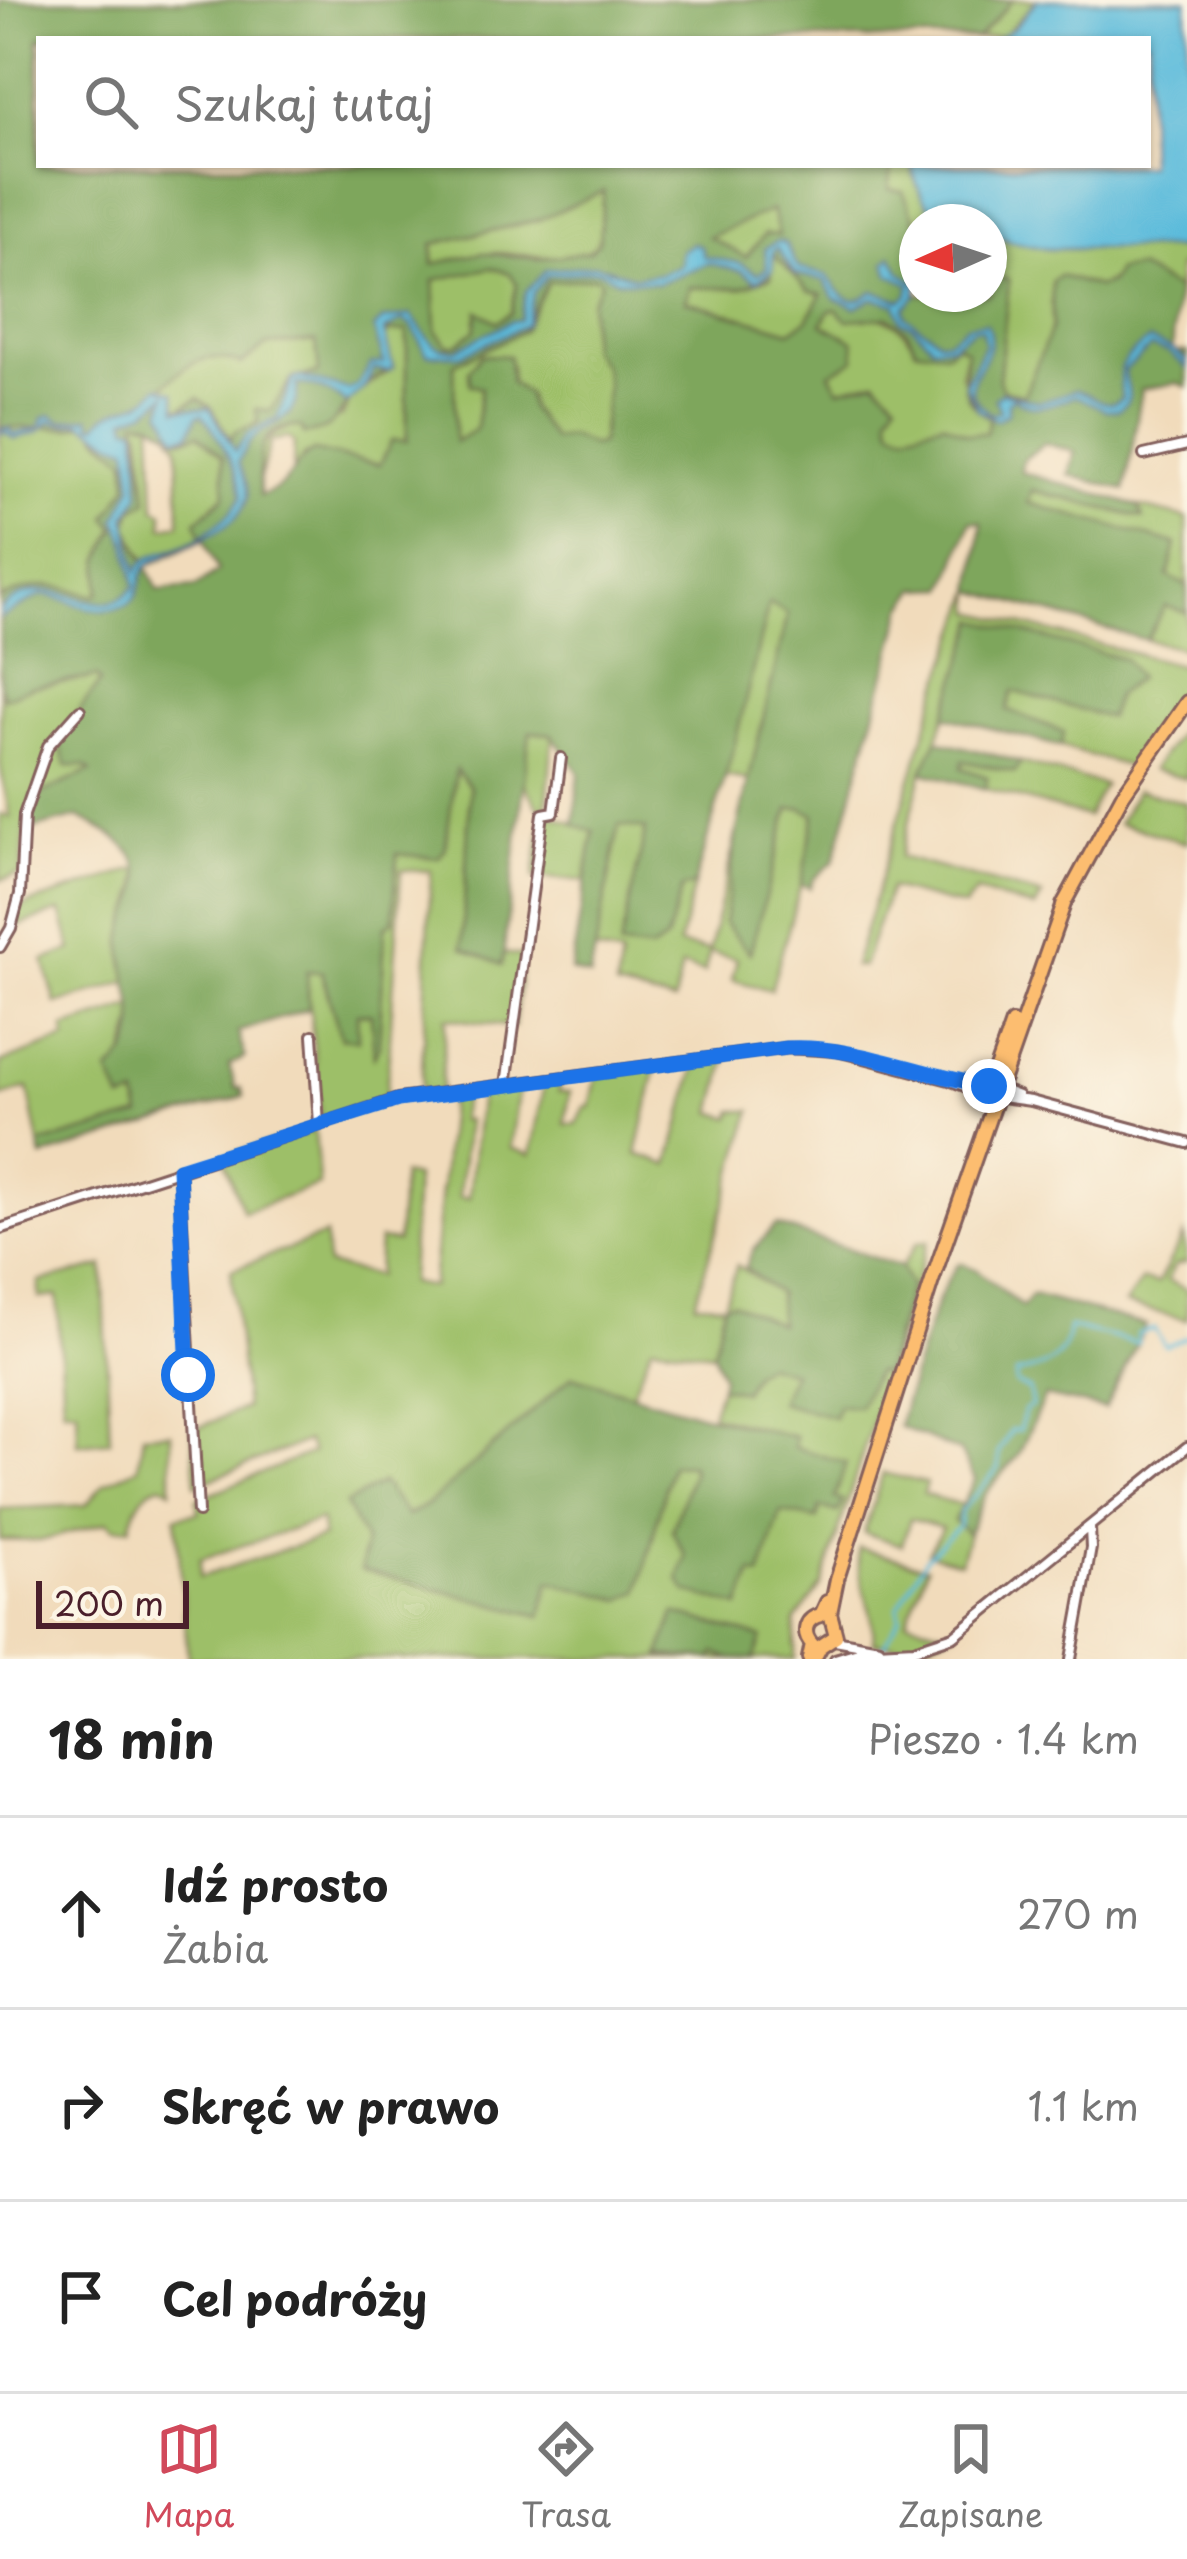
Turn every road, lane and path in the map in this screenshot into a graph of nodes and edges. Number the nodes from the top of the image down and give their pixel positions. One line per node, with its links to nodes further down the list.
1 (1187, 446): 2 (street)
2 (1144, 454)
3 (1187, 702): 9 (main road)
4 (80, 710): 6 (street)
5 (561, 758): 8 (street)
6 (0, 947)
7 (313, 1035): 10 (street)
8 (506, 1085): 9 (street); 10 (street)
9 (992, 1091): 11 (street); 17 (main road)
10 (319, 1124): 12 (street)
11 (1187, 1142)
12 (179, 1169): 13 (street); 15 (street)
13 (0, 1229)
14 (1187, 1447): 16 (street)
15 (198, 1512)
16 (1090, 1528): 18 (street); 20 (street)
17 (822, 1639): 18 (street)
18 (883, 1650): 19 (street)
19 (835, 1659)
20 (1071, 1659)

